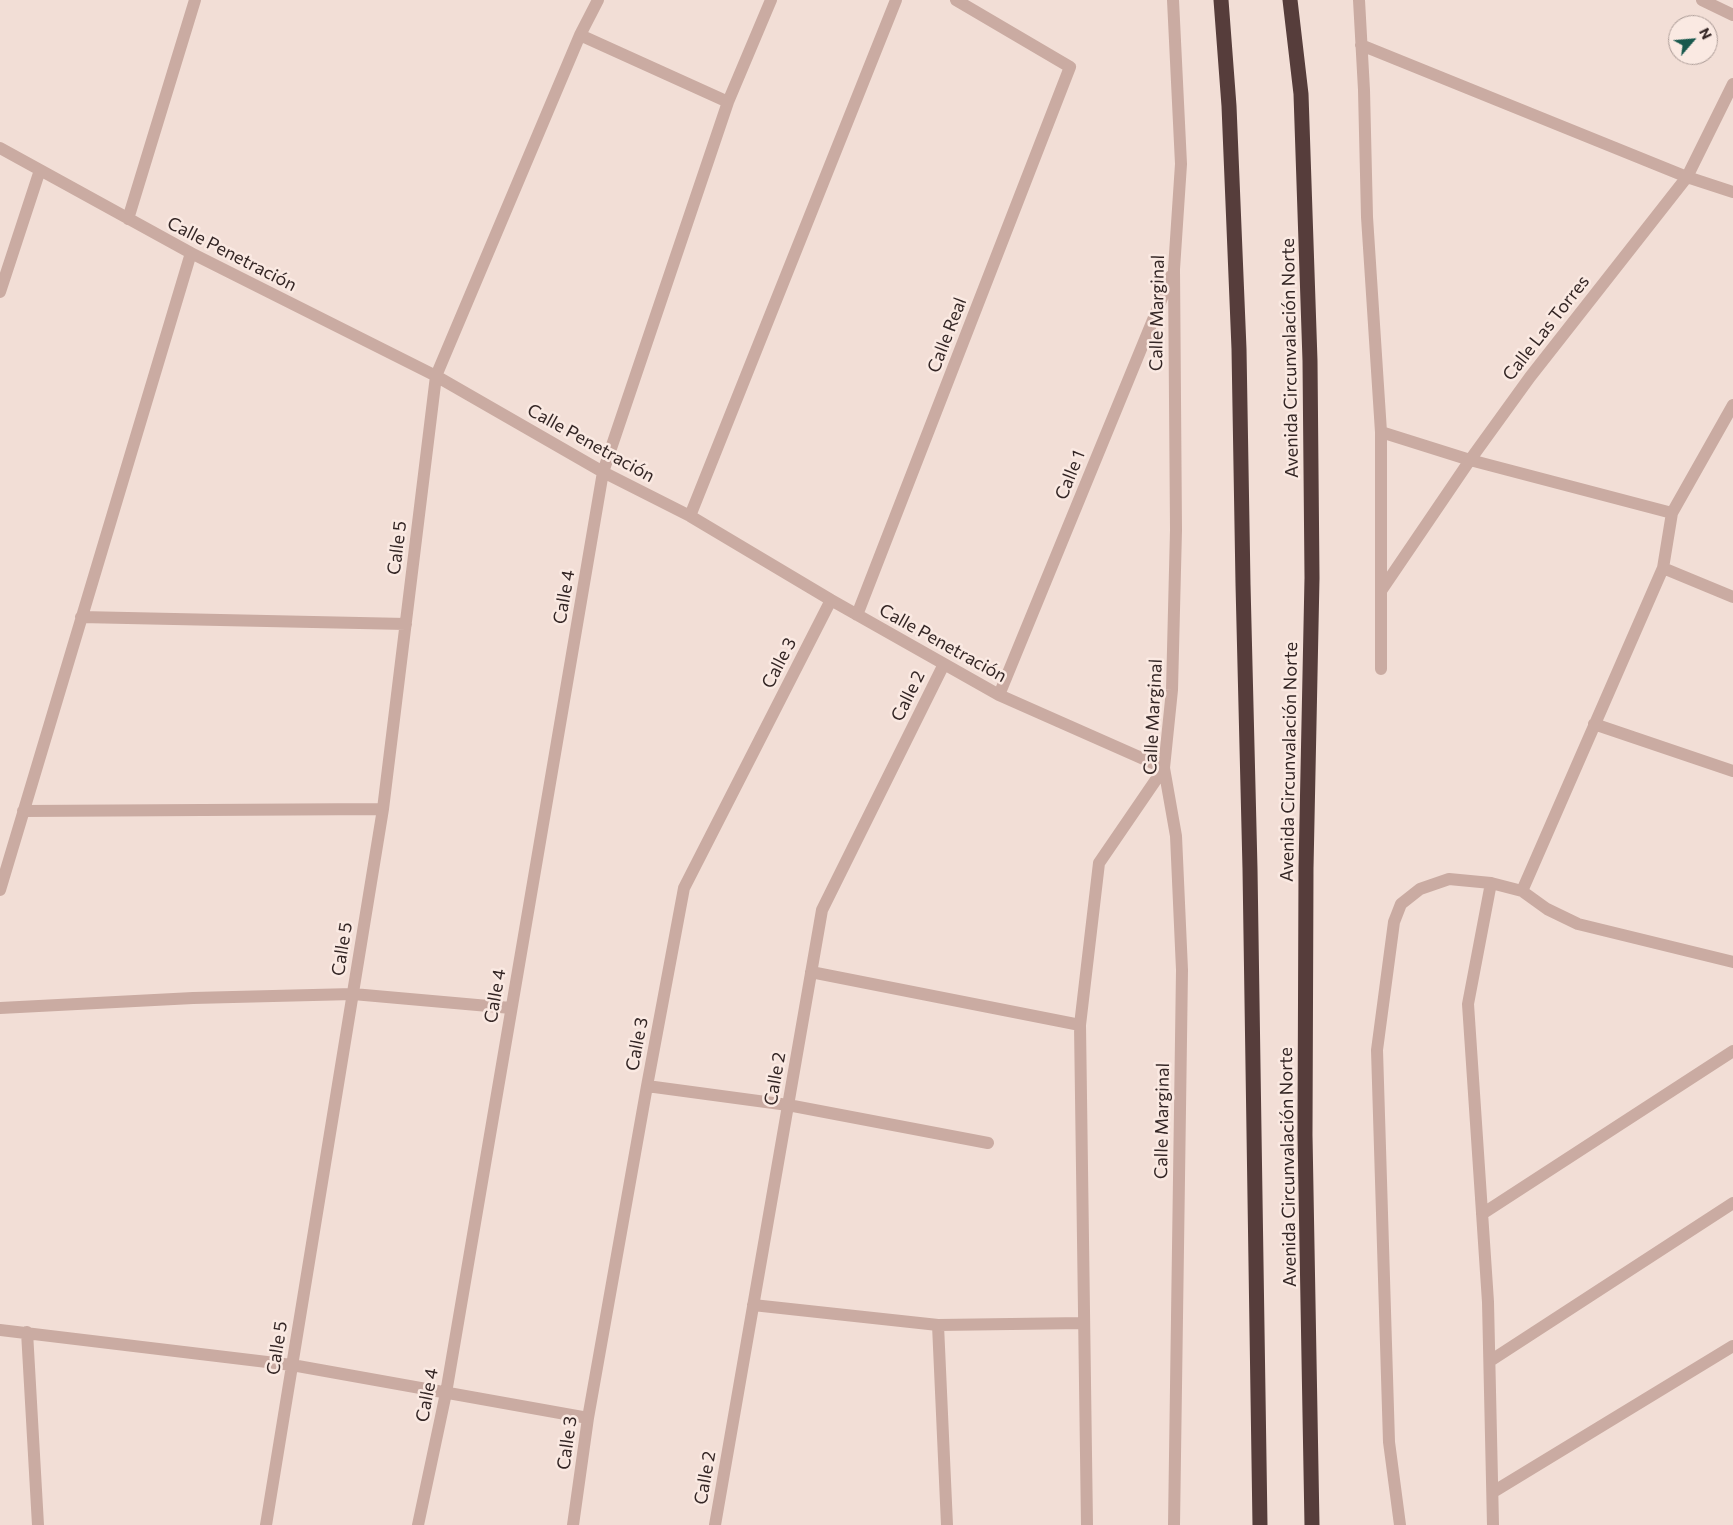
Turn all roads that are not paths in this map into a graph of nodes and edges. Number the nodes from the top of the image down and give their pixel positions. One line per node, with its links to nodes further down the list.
1 (195, 0): 20 (street)
2 (598, 0): 12 (street, Calle 5)
3 (771, 0): 15 (street, Calle 4)
4 (896, 0): 31 (street)
5 (956, 0): 36 (street, Calle Real)
6 (1173, 0): 22 (street, Calle Marginal)
7 (1222, 0): 81 (highway, Avenida Circunvalación Norte)
8 (1290, 0): 82 (highway, Avenida Circunvalación Norte)
9 (1359, 0): 13 (street)
10 (1702, 0): 11 (street)
11 (1733, 15)
12 (580, 35): 15 (street); 24 (street, Calle 5)
13 (1361, 45): 18 (street); 27 (street)
14 (1733, 84): 18 (street, Calle Las Torres)
15 (728, 102): 29 (street, Calle 4)
16 (0, 148): 17 (street, Calle Penetración)
17 (40, 170): 20 (street, Calle Penetración); 23 (street)
18 (1687, 177): 19 (street); 28 (street, Calle Las Torres)
19 (1733, 192)
20 (128, 219): 21 (street, Calle Penetración)
21 (191, 254): 24 (street, Calle Penetración); 37 (street)
22 (1174, 269): 41 (street, Calle 1); 43 (street, Calle Marginal)
23 (0, 292)
24 (436, 376): 29 (street, Calle Penetración); 38 (street, Calle 5)
25 (1733, 405): 26 (street)
26 (1730, 418): 30 (street)
27 (1381, 432): 28 (street); 33 (street)
28 (1470, 460): 30 (street); 33 (street, Calle Las Torres)
29 (604, 472): 31 (street, Calle Penetración); 54 (street, Calle 4)
30 (1672, 513): 32 (street)
31 (690, 516): 35 (street, Calle Penetración)
32 (1663, 568): 34 (street); 42 (street)
33 (1381, 591): 40 (street)
34 (1733, 597)
35 (831, 600): 36 (street, Calle Penetración); 57 (street, Calle 3)
36 (857, 615): 39 (street, Calle Penetración)
37 (81, 617): 38 (street); 46 (street)
38 (406, 624): 45 (street, Calle 5)
39 (944, 664): 41 (street, Calle Penetración); 51 (street, Calle 2)
40 (1381, 670)
41 (999, 695): 43 (street, Calle Penetración)
42 (1594, 724): 44 (street); 49 (street)
43 (1164, 768): 55 (street); 80 (street, Calle Marginal)
44 (1733, 771)
45 (383, 809): 46 (street); 52 (street, Calle 5)
46 (23, 811): 48 (street)
47 (1491, 884): 49 (street); 61 (street); 83 (street)
48 (0, 890)
49 (1522, 891): 50 (street)
50 (1733, 962)
51 (811, 972): 55 (street); 58 (street, Calle 2)
52 (353, 994): 53 (street); 54 (street); 69 (street, Calle 5)
53 (0, 1008)
54 (511, 1008): 70 (street, Calle 4)
55 (1080, 1025): 63 (street)
56 (1733, 1051): 61 (street)
57 (647, 1086): 58 (street); 71 (street, Calle 3)
58 (788, 1105): 59 (street); 62 (street, Calle 2)
59 (988, 1143)
60 (1733, 1203): 68 (street)
61 (1482, 1214): 68 (street)
62 (753, 1305): 64 (street); 77 (street, Calle 2)
63 (1084, 1323): 64 (street); 79 (street)
64 (938, 1325): 78 (street)
65 (0, 1330): 66 (street)
66 (27, 1332): 69 (street); 73 (street)
67 (1733, 1346): 72 (street)
68 (1490, 1361): 72 (street)
69 (292, 1365): 70 (street); 74 (street, Calle 5)
70 (446, 1393): 71 (street); 75 (street, Calle 4)
71 (588, 1418): 76 (street, Calle 3)
72 (1493, 1492): 84 (street)
73 (38, 1525)
74 (266, 1525)
75 (418, 1525)
76 (573, 1525)
77 (715, 1525)
78 (947, 1525)
79 (1087, 1525)
80 (1174, 1525)
81 (1260, 1525)
82 (1312, 1525)
83 (1400, 1525)
84 (1493, 1525)

